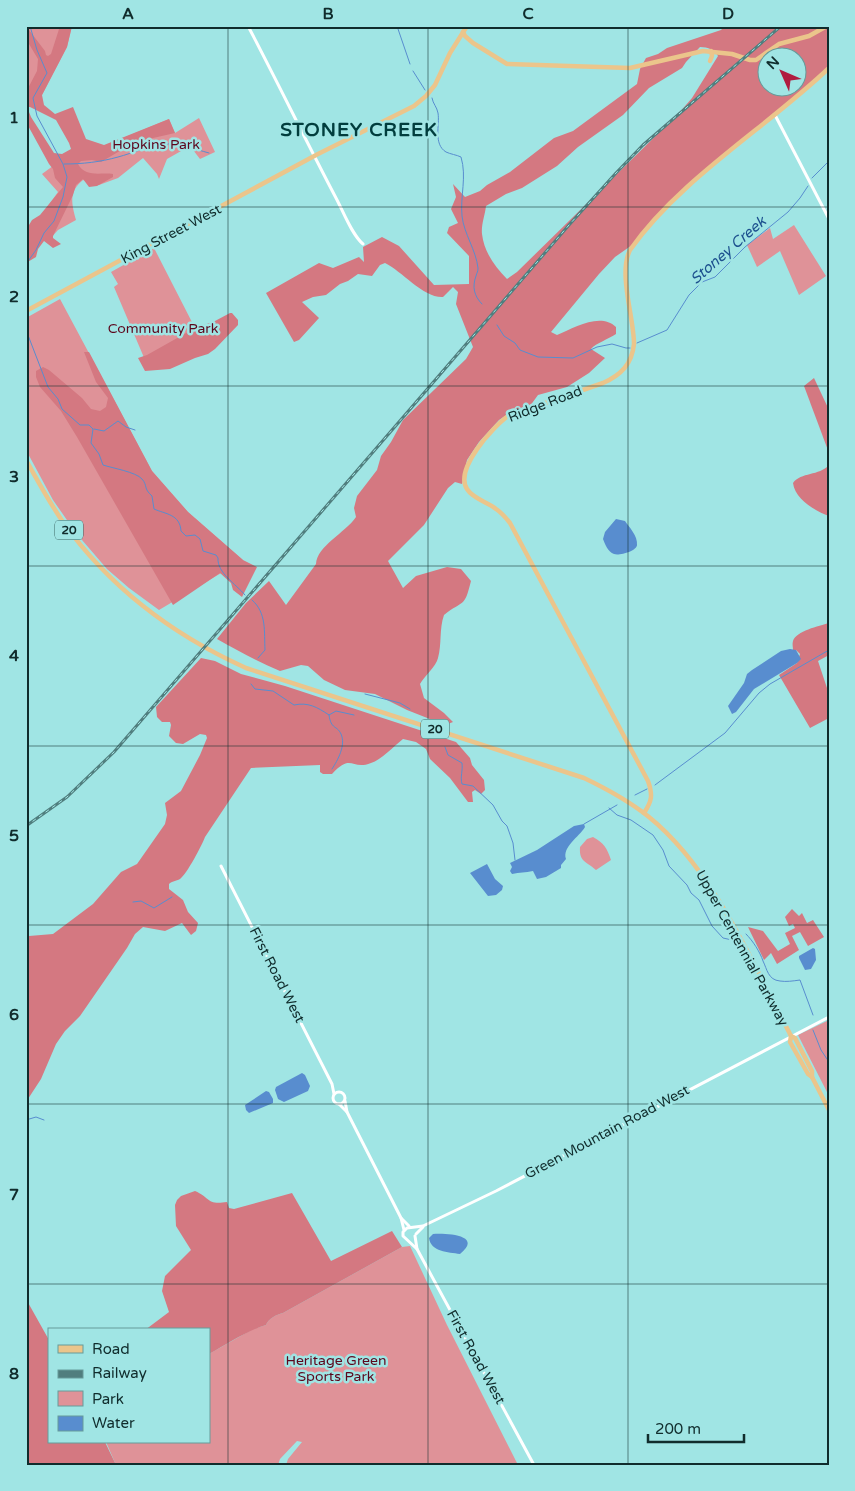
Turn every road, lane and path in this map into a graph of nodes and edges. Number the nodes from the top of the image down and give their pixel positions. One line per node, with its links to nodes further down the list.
1 (248, 26): 9 (street)
2 (467, 26): 4 (main road, King Street West)
3 (827, 26): 5 (main road)
4 (463, 32): 5 (main road); 9 (main road, King Street West)
5 (711, 51): 6 (main road)
6 (710, 61)
7 (829, 68): 8 (main road, Ridge Road)
8 (775, 115): 10 (street); 14 (main road, Ridge Road)
9 (315, 156): 11 (street); 12 (main road, King Street West)
10 (829, 219)
11 (363, 244)
12 (26, 311)
13 (26, 460): 14 (main road, Upper Centennial Parkway / 20)
14 (644, 813): 17 (main road, Upper Centennial Parkway / 20)
15 (222, 866): 18 (street, First Road West)
16 (829, 1017): 17 (street, Green Mountain Road West)
17 (791, 1036): 23 (main road, Upper Centennial Parkway / 20); 26 (street, Green Mountain Road West)
18 (332, 1084): 19 (street, First Road West); 20 (street, First Road West)
19 (340, 1091): 20 (street); 21 (street, First Road West)
20 (334, 1094): 22 (street, First Road West)
21 (345, 1101): 22 (street); 24 (street, First Road West)
22 (339, 1104): 24 (street, First Road West)
23 (829, 1110)
24 (347, 1112): 25 (street, First Road West)
25 (401, 1218): 27 (street, First Road West); 28 (street, First Road West)
26 (423, 1226): 27 (street, Green Mountain Road West); 29 (street, Green Mountain Road West)
27 (411, 1228): 28 (street); 29 (street)
28 (404, 1230): 30 (street)
29 (416, 1235): 30 (street); 31 (street, First Road West)
30 (407, 1240): 31 (street, First Road West)
31 (417, 1249): 32 (street, First Road West)
32 (534, 1465)

